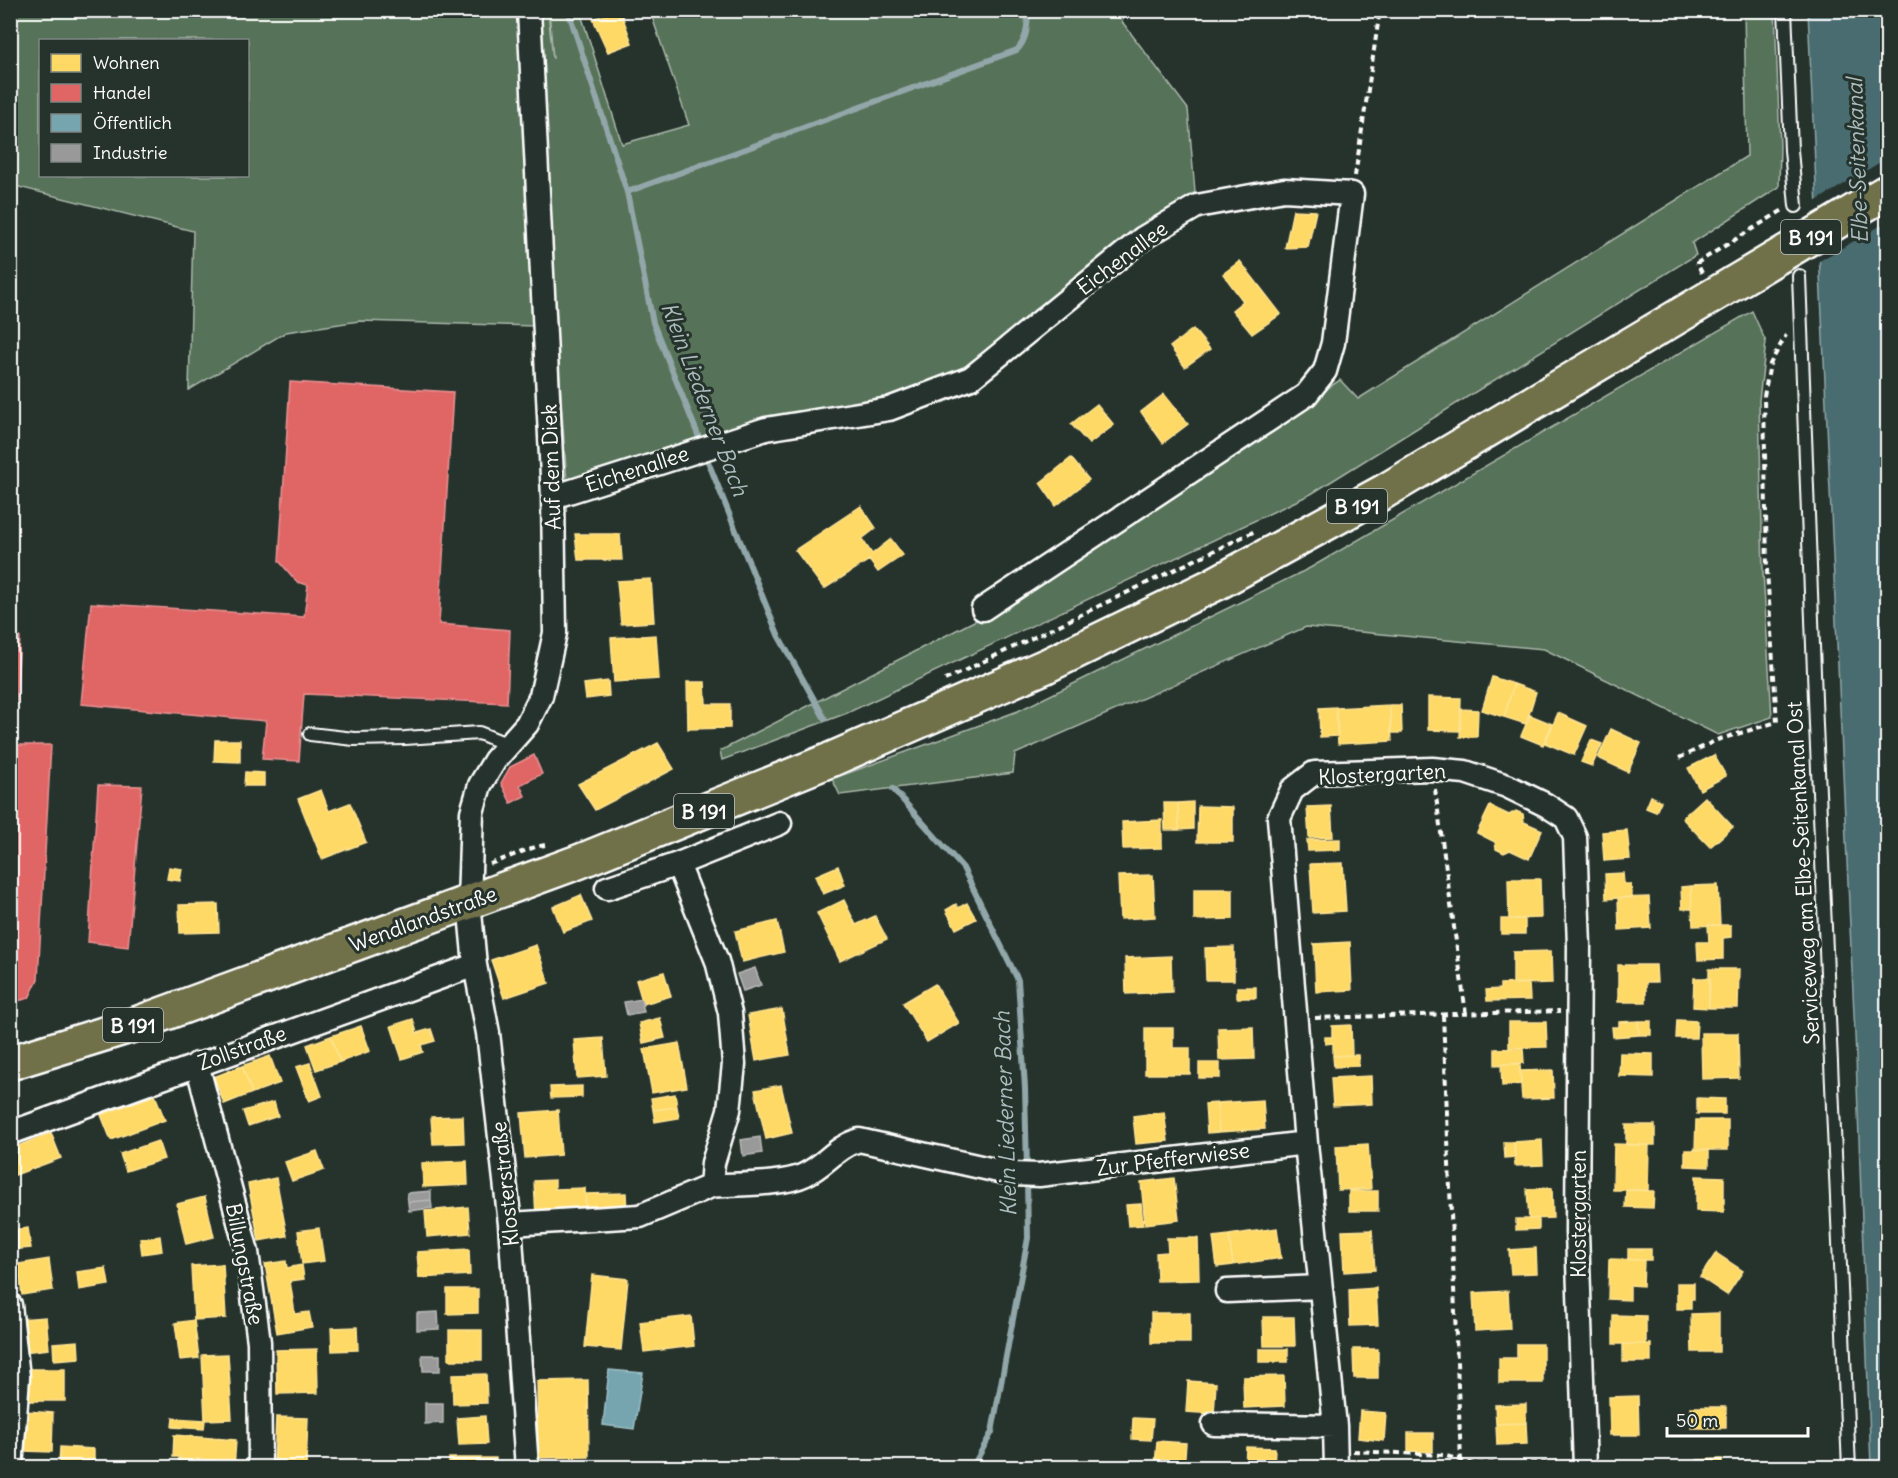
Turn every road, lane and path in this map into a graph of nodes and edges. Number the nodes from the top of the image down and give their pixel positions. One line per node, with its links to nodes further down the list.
1 (529, 10): 10 (street, Auf dem Diek)
2 (1380, 10): 5 (path)
3 (1785, 10): 6 (lane)
4 (1887, 191): 21 (main road, Wendlandstraße / B 191, bridge)
5 (1352, 195): 10 (street, Eichenallee); 12 (street)
6 (1796, 203): 7 (path)
7 (1697, 263)
8 (1799, 276): 9 (lane, Serviceweg am Elbe-Seitenkanal Ost)
9 (1800, 308): 16 (path); 44 (lane, Serviceweg am Elbe-Seitenkanal Ost)
10 (553, 497): 15 (street, Auf dem Diek)
11 (1262, 527): 13 (path)
12 (983, 609)
13 (943, 681)
14 (310, 734): 15 (lane)
15 (508, 745): 21 (street, Auf dem Diek)
16 (1678, 758)
17 (1432, 768): 23 (street, Klostergarten); 24 (path); 26 (street, Klostergarten)
18 (780, 823): 19 (street)
19 (678, 864): 20 (street); 31 (street)
20 (607, 888)
21 (469, 902): 22 (street, Klosterstraße); 27 (main road, Wendlandstraße / B 191)
22 (475, 965): 28 (street, Zollstraße); 32 (street, Klosterstraße)
23 (1579, 1011): 24 (path); 40 (street, Klostergarten)
24 (1466, 1014): 25 (path)
25 (1443, 1015): 26 (path); 39 (path)
26 (1296, 1019): 30 (street, Klostergarten)
27 (10, 1063)
28 (197, 1064): 29 (street, Zollstraße); 42 (street, Billungstraße)
29 (10, 1133)
30 (1306, 1143): 31 (street, Zur Pfefferwiese); 33 (street, Klostergarten)
31 (711, 1186): 32 (street, Zur Pfefferwiese)
32 (510, 1224): 43 (street, Klosterstraße)
33 (1320, 1287): 34 (street); 37 (street, Klostergarten)
34 (1227, 1291)
35 (10, 1305): 41 (street)
36 (1214, 1424): 37 (street)
37 (1335, 1426): 38 (street, Klostergarten)
38 (1336, 1459): 39 (path)
39 (1461, 1461): 40 (path)
40 (1585, 1465)
41 (11, 1467)
42 (260, 1467)
43 (527, 1467)
44 (1849, 1467)

